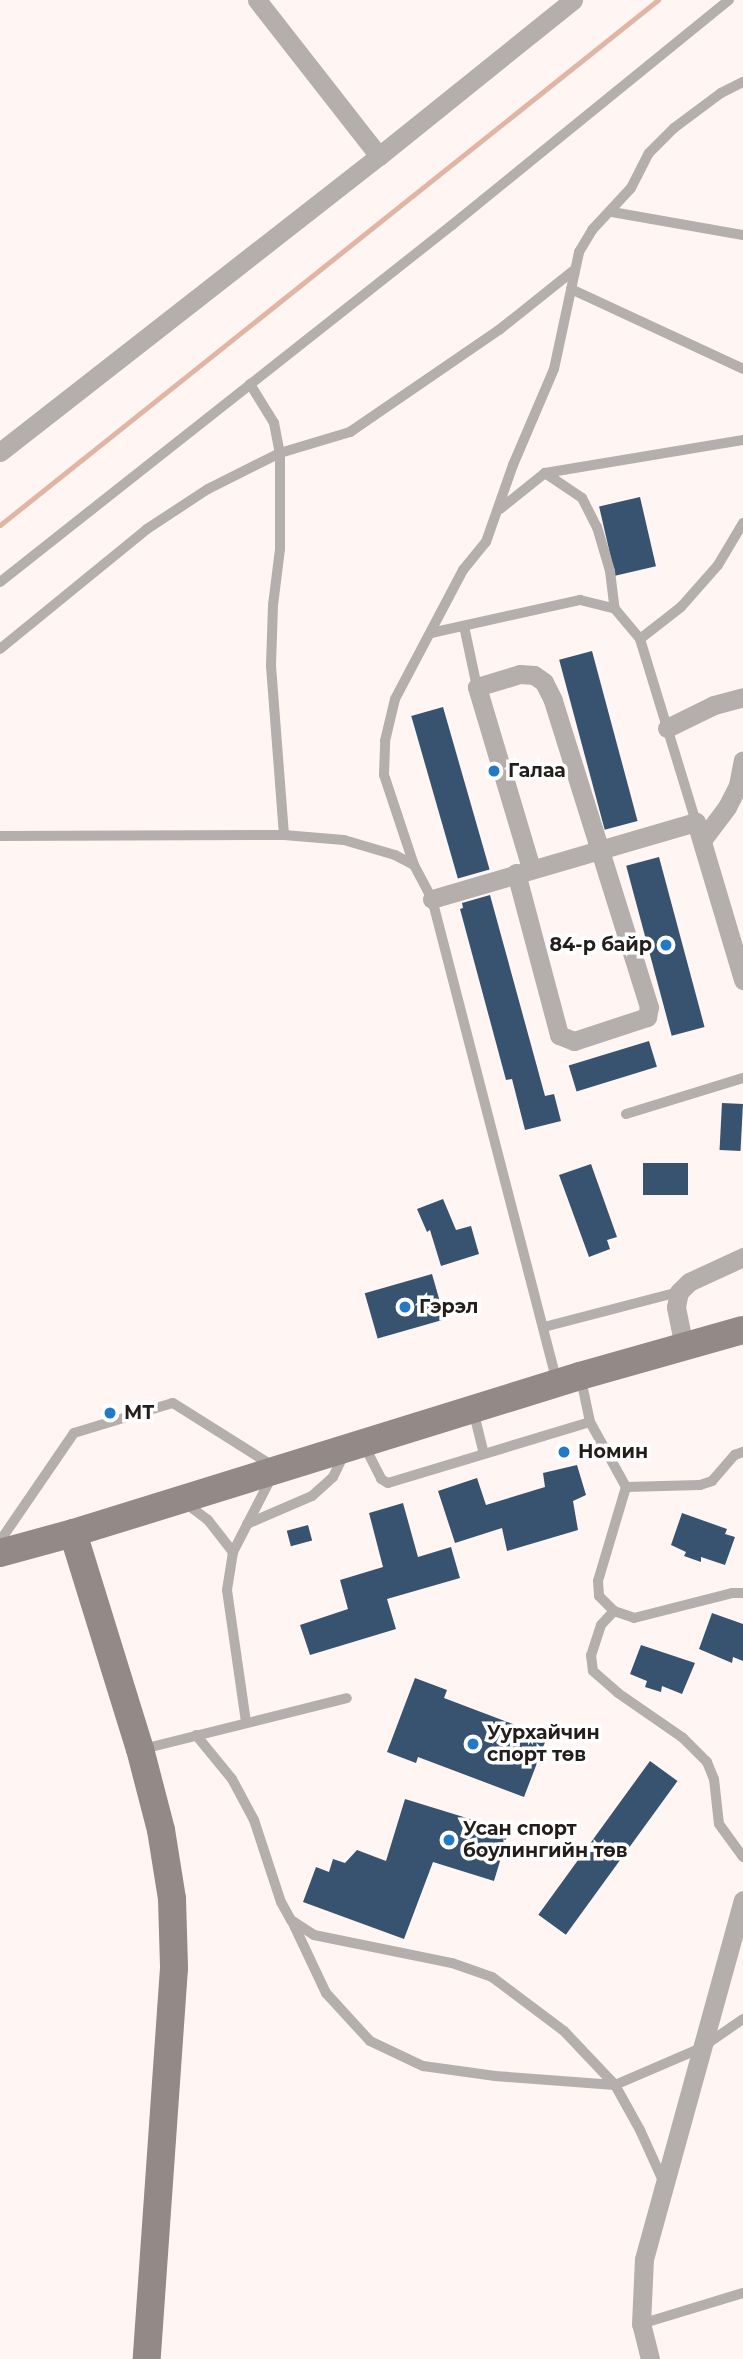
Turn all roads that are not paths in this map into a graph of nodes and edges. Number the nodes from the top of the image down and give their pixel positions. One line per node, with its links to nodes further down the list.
1 (257, 0): 5 (street)
2 (573, 0): 5 (street)
3 (729, 0): 11 (lane)
4 (743, 82): 6 (lane)
5 (379, 156): 13 (street)
6 (612, 212): 7 (lane); 8 (lane)
7 (743, 235)
8 (573, 271): 9 (lane); 14 (lane)
9 (571, 289): 10 (lane); 16 (lane)
10 (743, 369)
11 (250, 384): 14 (lane); 18 (lane)
12 (743, 440): 15 (lane)
13 (0, 452)
14 (280, 453): 23 (lane); 29 (lane)
15 (545, 473): 16 (lane); 19 (lane)
16 (497, 511): 21 (lane)
17 (743, 523): 22 (lane)
18 (0, 582)
19 (615, 609): 20 (lane); 22 (lane)
20 (464, 626): 21 (lane); 24 (lane)
21 (431, 633): 32 (lane)
22 (640, 639): 26 (lane)
23 (0, 649)
24 (477, 687): 31 (street); 33 (street)
25 (743, 697): 26 (street)
26 (667, 728): 28 (lane)
27 (743, 760): 28 (street)
28 (699, 831): 31 (street); 35 (street)
29 (284, 835): 30 (lane); 32 (lane)
30 (0, 836)
31 (601, 849): 33 (street); 33 (street)
32 (414, 865): 34 (lane)
33 (524, 871): 34 (street)
34 (432, 899): 40 (lane)
35 (743, 980)
36 (743, 1078): 37 (lane)
37 (626, 1114)
38 (743, 1257): 39 (street)
39 (679, 1292): 40 (lane); 42 (street)
40 (544, 1327): 43 (lane)
41 (743, 1330): 42 (main road)
42 (684, 1347): 43 (main road)
43 (568, 1379): 44 (main road); 45 (lane)
44 (473, 1409): 46 (main road); 48 (lane)
45 (590, 1422): 48 (lane); 50 (lane)
46 (355, 1445): 48 (lane); 49 (main road); 52 (lane)
47 (743, 1452): 50 (lane)
48 (484, 1454)
49 (277, 1468): 51 (main road); 52 (lane); 54 (lane)
50 (626, 1487): 58 (lane)
51 (180, 1499): 53 (main road); 55 (lane)
52 (246, 1524): 55 (lane)
53 (74, 1534): 56 (main road); 62 (main road)
54 (0, 1541)
55 (233, 1552): 60 (lane)
56 (0, 1553)
57 (743, 1593): 58 (lane)
58 (614, 1611): 63 (lane)
59 (346, 1698): 60 (lane)
60 (246, 1722): 61 (lane)
61 (196, 1735): 62 (lane); 65 (lane)
62 (140, 1749): 72 (main road)
63 (743, 1857)
64 (743, 1900): 67 (street)
65 (291, 1920): 68 (lane); 68 (lane)
66 (743, 2019): 67 (lane)
67 (701, 2048): 68 (lane); 69 (street)
68 (615, 2085): 69 (lane)
69 (664, 2183): 71 (street)
70 (743, 2293): 71 (lane)
71 (641, 2324): 73 (street)
72 (147, 2359)
73 (650, 2359)

